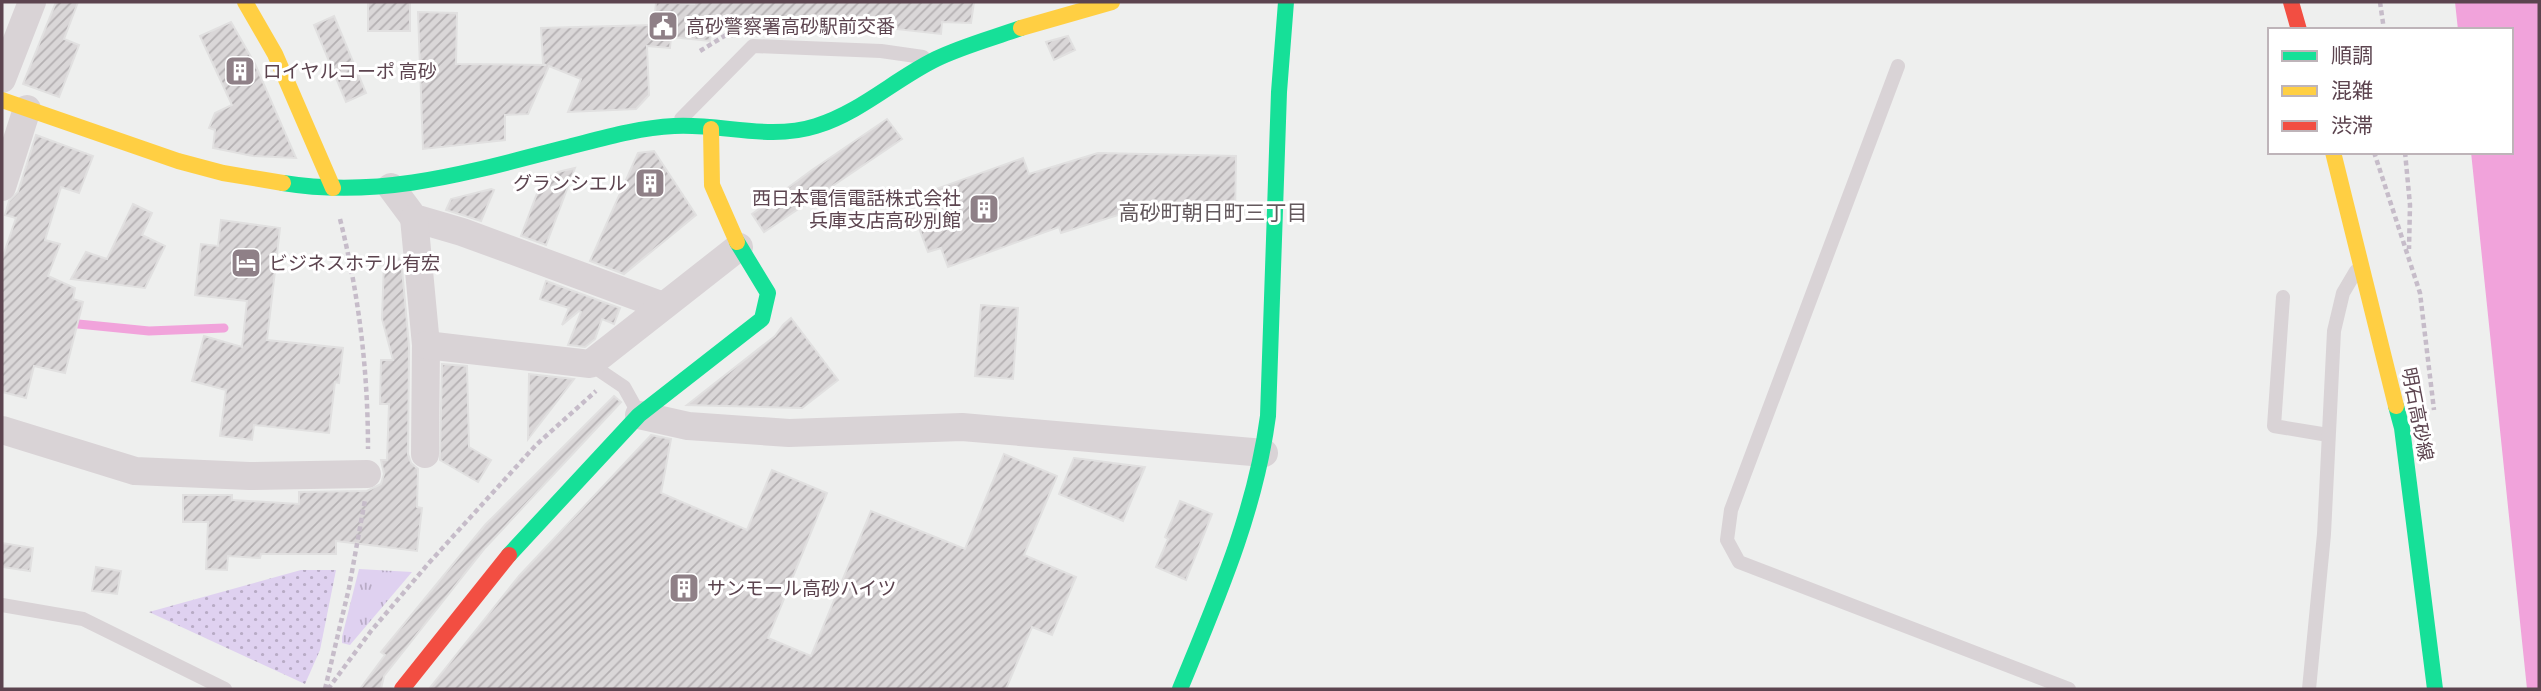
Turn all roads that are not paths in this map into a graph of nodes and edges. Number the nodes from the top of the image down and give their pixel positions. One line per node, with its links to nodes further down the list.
1 (32, 2): 9 (street)
2 (244, 2): 16 (street)
3 (1112, 2): 7 (street)
4 (1286, 2): 27 (street)
5 (2291, 2): 6 (street)
6 (2298, 28)
7 (936, 59): 11 (lane); 12 (street)
8 (1898, 66): 34 (lane)
9 (2, 79)
10 (14, 105): 14 (street); 16 (street)
11 (675, 125): 12 (street); 15 (street)
12 (711, 129): 18 (street)
13 (2334, 154): 19 (street, 明石高砂線)
14 (2, 187)
15 (391, 187): 16 (street); 17 (street)
16 (333, 188)
17 (414, 218): 21 (street); 22 (street)
18 (739, 247): 21 (street); 24 (street)
19 (2362, 261): 26 (lane); 36 (street, 明石高砂線)
20 (2283, 297): 26 (lane)
21 (663, 306): 23 (street)
22 (426, 345): 23 (street); 28 (street)
23 (600, 372): 24 (lane)
24 (639, 415): 27 (street); 32 (street)
25 (2, 430): 29 (street)
26 (2328, 435): 35 (lane)
27 (1264, 453): 33 (street)
28 (425, 454)
29 (368, 474)
30 (2, 605): 31 (lane)
31 (225, 689)
32 (402, 689)
33 (1180, 689)
34 (2069, 689)
35 (2309, 689)
36 (2435, 689)

